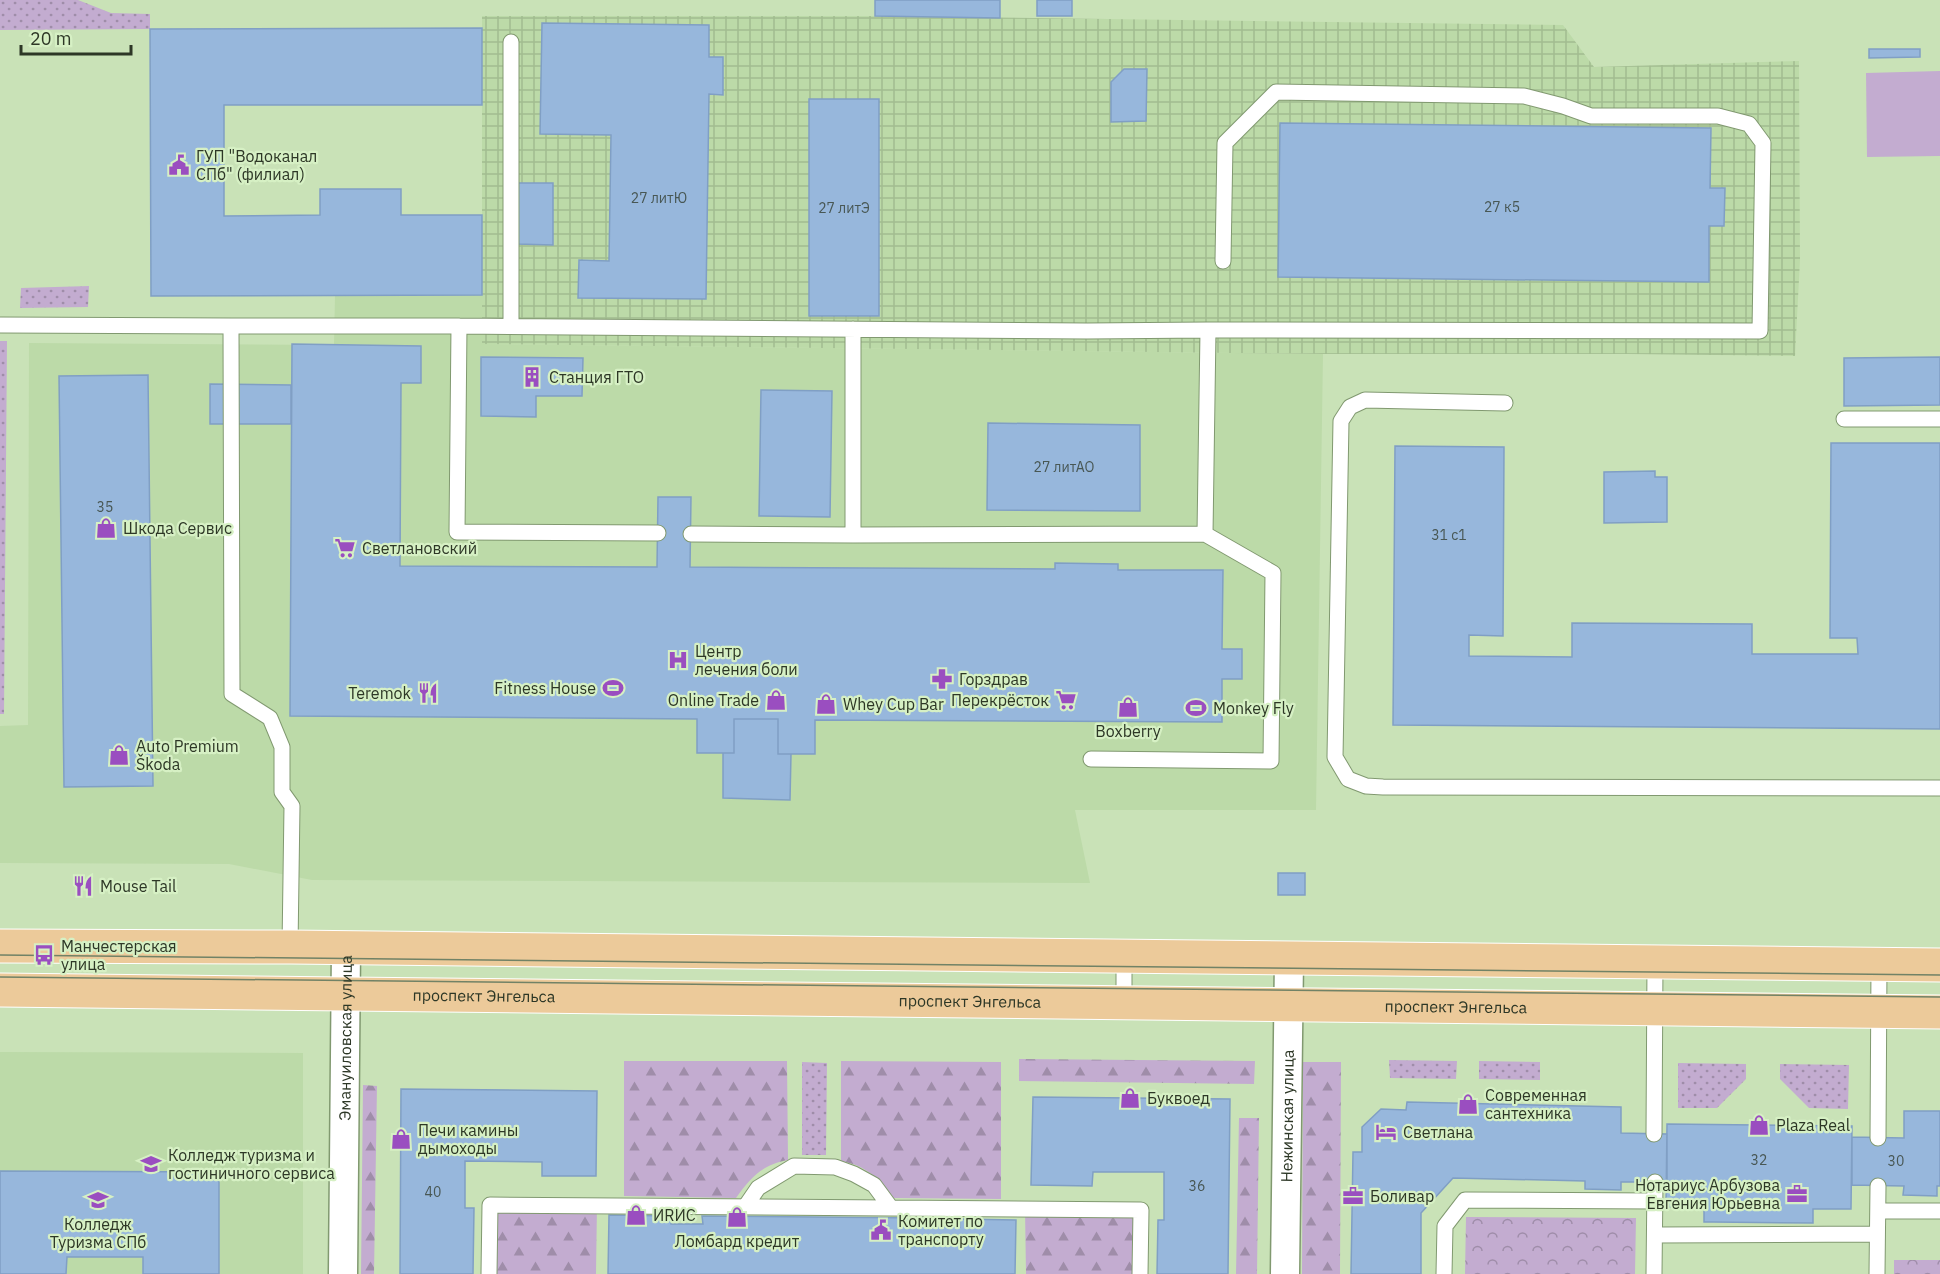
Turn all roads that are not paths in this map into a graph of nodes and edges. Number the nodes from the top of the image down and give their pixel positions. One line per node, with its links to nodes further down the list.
1 (511, 42): 6 (lane)
2 (1223, 261): 8 (lane)
3 (0, 325): 4 (lane)
4 (231, 326): 5 (lane); 19 (lane)
5 (459, 326): 6 (lane); 12 (lane)
6 (511, 326): 7 (lane)
7 (853, 329): 8 (lane); 15 (lane)
8 (1208, 330): 14 (lane)
9 (1505, 403): 17 (lane)
10 (1940, 418): 11 (lane)
11 (1845, 419)
12 (658, 533)
13 (691, 534): 15 (lane)
14 (1205, 534): 15 (lane); 16 (lane)
15 (854, 535)
16 (1091, 759)
17 (1940, 788)
18 (0, 946): 19 (main road)
19 (290, 947): 20 (main road)
20 (346, 948): 21 (main road); 27 (street, Эмануиловская улица)
21 (1124, 956): 22 (main road); 28 (lane)
22 (1289, 958): 23 (main road); 29 (street, Нежинская улица)
23 (1655, 962): 24 (main road); 30 (lane)
24 (1878, 964): 25 (main road); 31 (lane)
25 (1940, 965)
26 (0, 990): 27 (main road, проспект Энгельса)
27 (346, 995): 28 (main road, проспект Энгельса); 44 (street, Эмануиловская улица)
28 (1124, 1003): 29 (main road, проспект Энгельса)
29 (1288, 1005): 30 (main road, проспект Энгельса); 47 (street, Нежинская улица)
30 (1655, 1009): 31 (main road, проспект Энгельса); 33 (lane)
31 (1878, 1012): 32 (main road, проспект Энгельса); 34 (lane)
32 (1940, 1012)
33 (1654, 1134)
34 (1878, 1137)
35 (1655, 1182): 37 (lane)
36 (1878, 1186): 40 (lane)
37 (1655, 1201): 43 (lane); 48 (lane)
38 (745, 1207): 39 (lane); 39 (lane); 45 (lane)
39 (891, 1208): 46 (lane)
40 (1878, 1211): 41 (lane); 42 (lane)
41 (1940, 1211)
42 (1877, 1234): 43 (lane); 50 (lane)
43 (1655, 1235): 49 (lane)
44 (343, 1274)
45 (489, 1274)
46 (1140, 1274)
47 (1285, 1274)
48 (1444, 1274)
49 (1654, 1274)
50 (1877, 1274)

